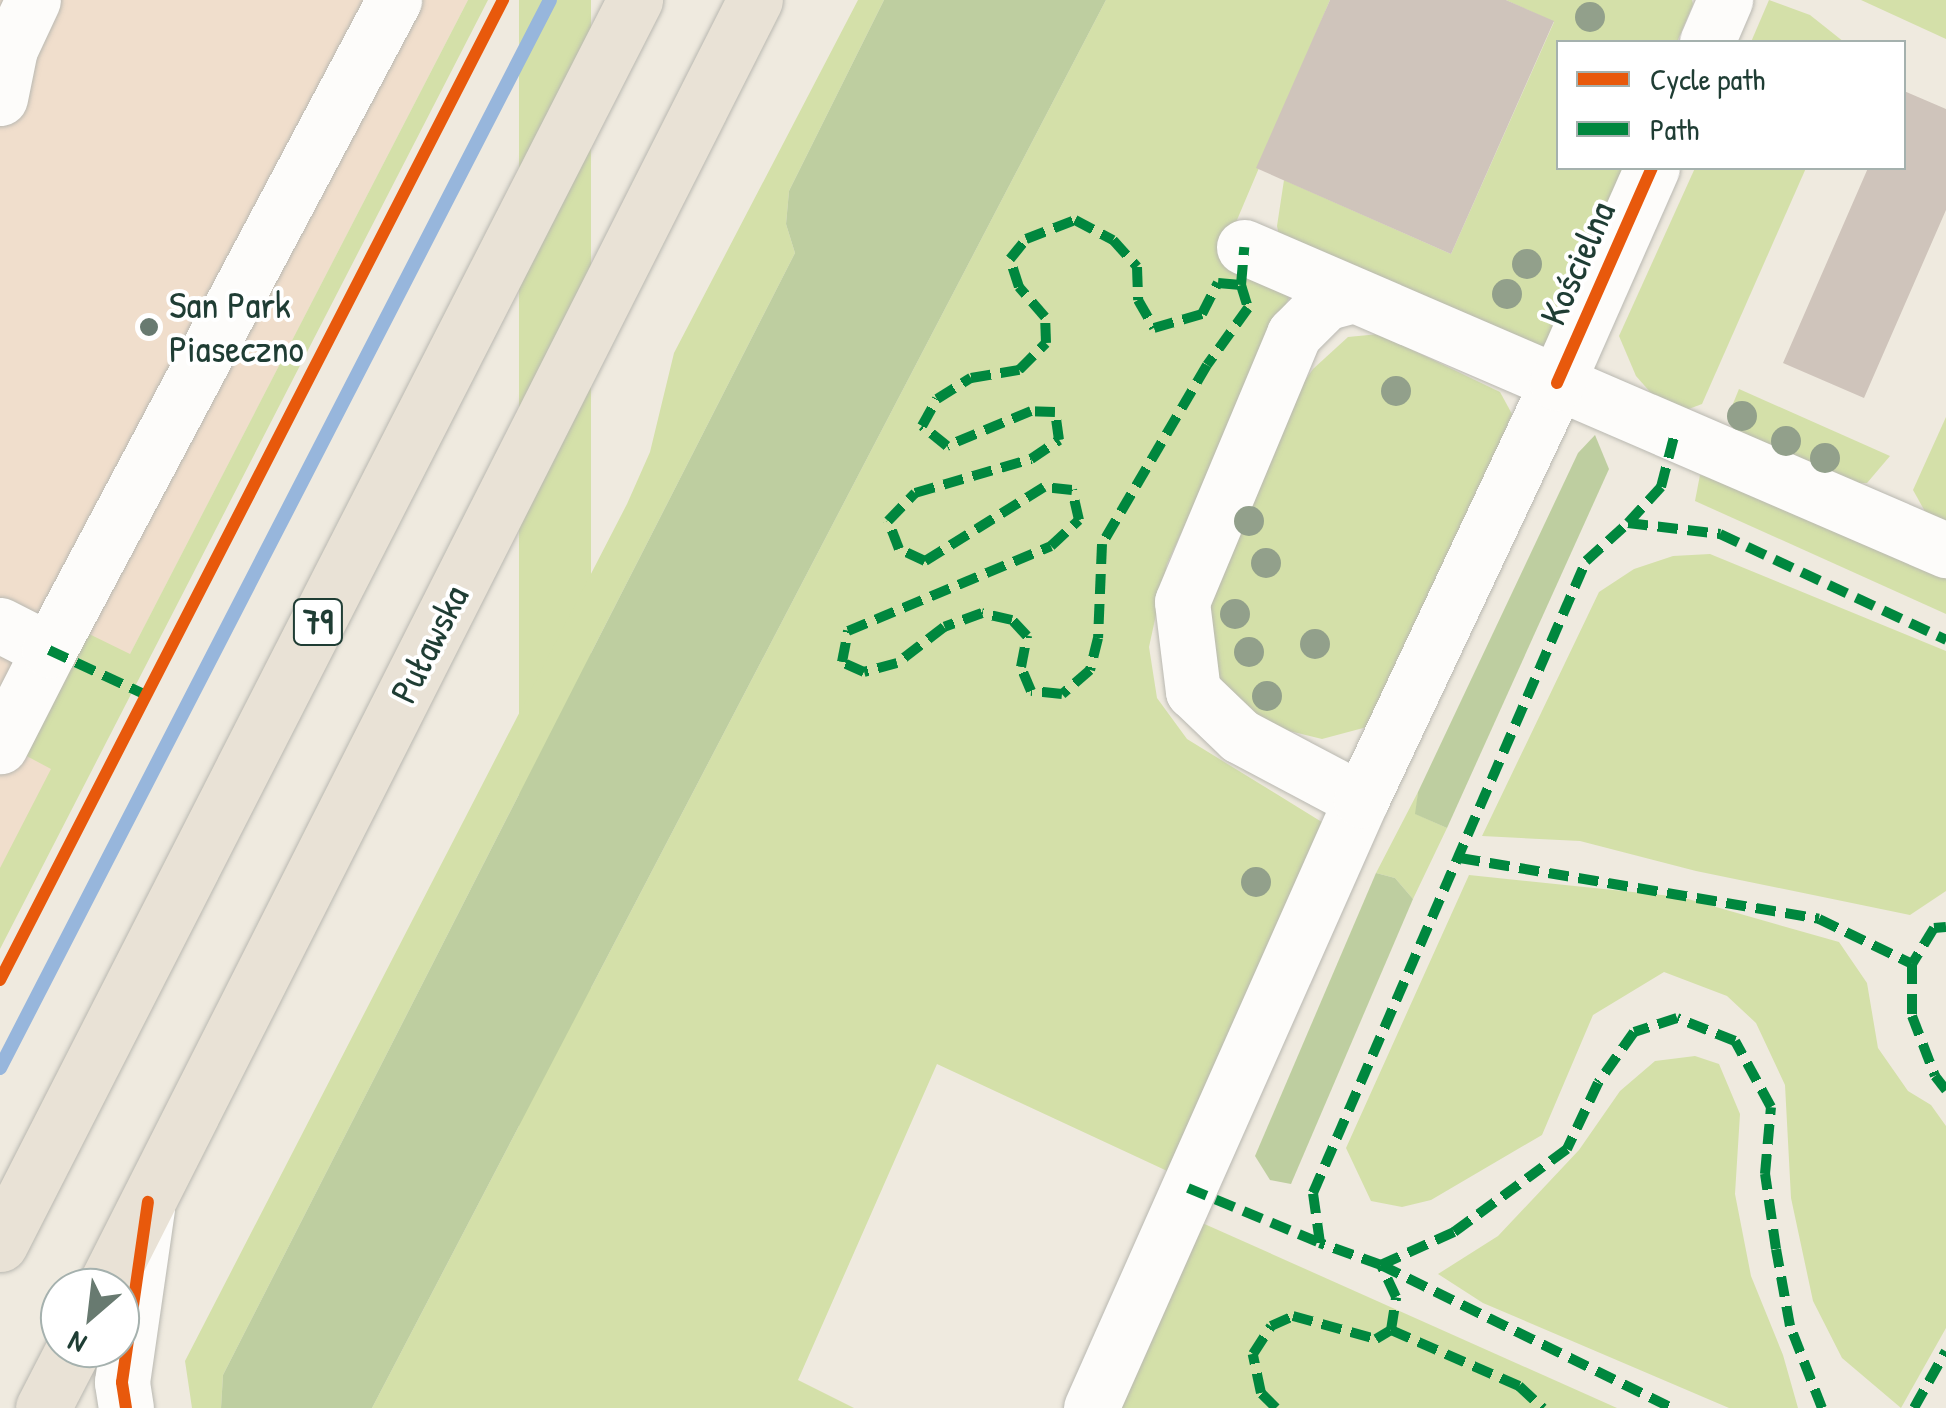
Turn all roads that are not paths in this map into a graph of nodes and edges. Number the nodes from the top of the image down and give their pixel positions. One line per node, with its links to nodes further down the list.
1 (32, 0): 7 (street)
2 (394, 0): 14 (street)
3 (635, 0): 18 (main road, 79)
4 (754, 0): 17 (main road, Puławska)
5 (1726, 0): 6 (street)
6 (1708, 40)
7 (0, 98)
8 (1651, 170): 11 (street, Kościelna)
9 (1244, 247): 10 (street)
10 (1354, 296): 11 (street); 16 (street)
11 (1557, 383): 12 (street); 16 (street, Kościelna)
12 (1946, 550)
13 (0, 625): 14 (street)
14 (49, 650): 15 (street)
15 (0, 746)
16 (1361, 800): 23 (street, Kościelna)
17 (148, 1202): 19 (main road, Puławska); 22 (street)
18 (0, 1244)
19 (114, 1268)
20 (64, 1368): 21 (main road)
21 (43, 1408)
22 (126, 1408)
23 (1091, 1408)

